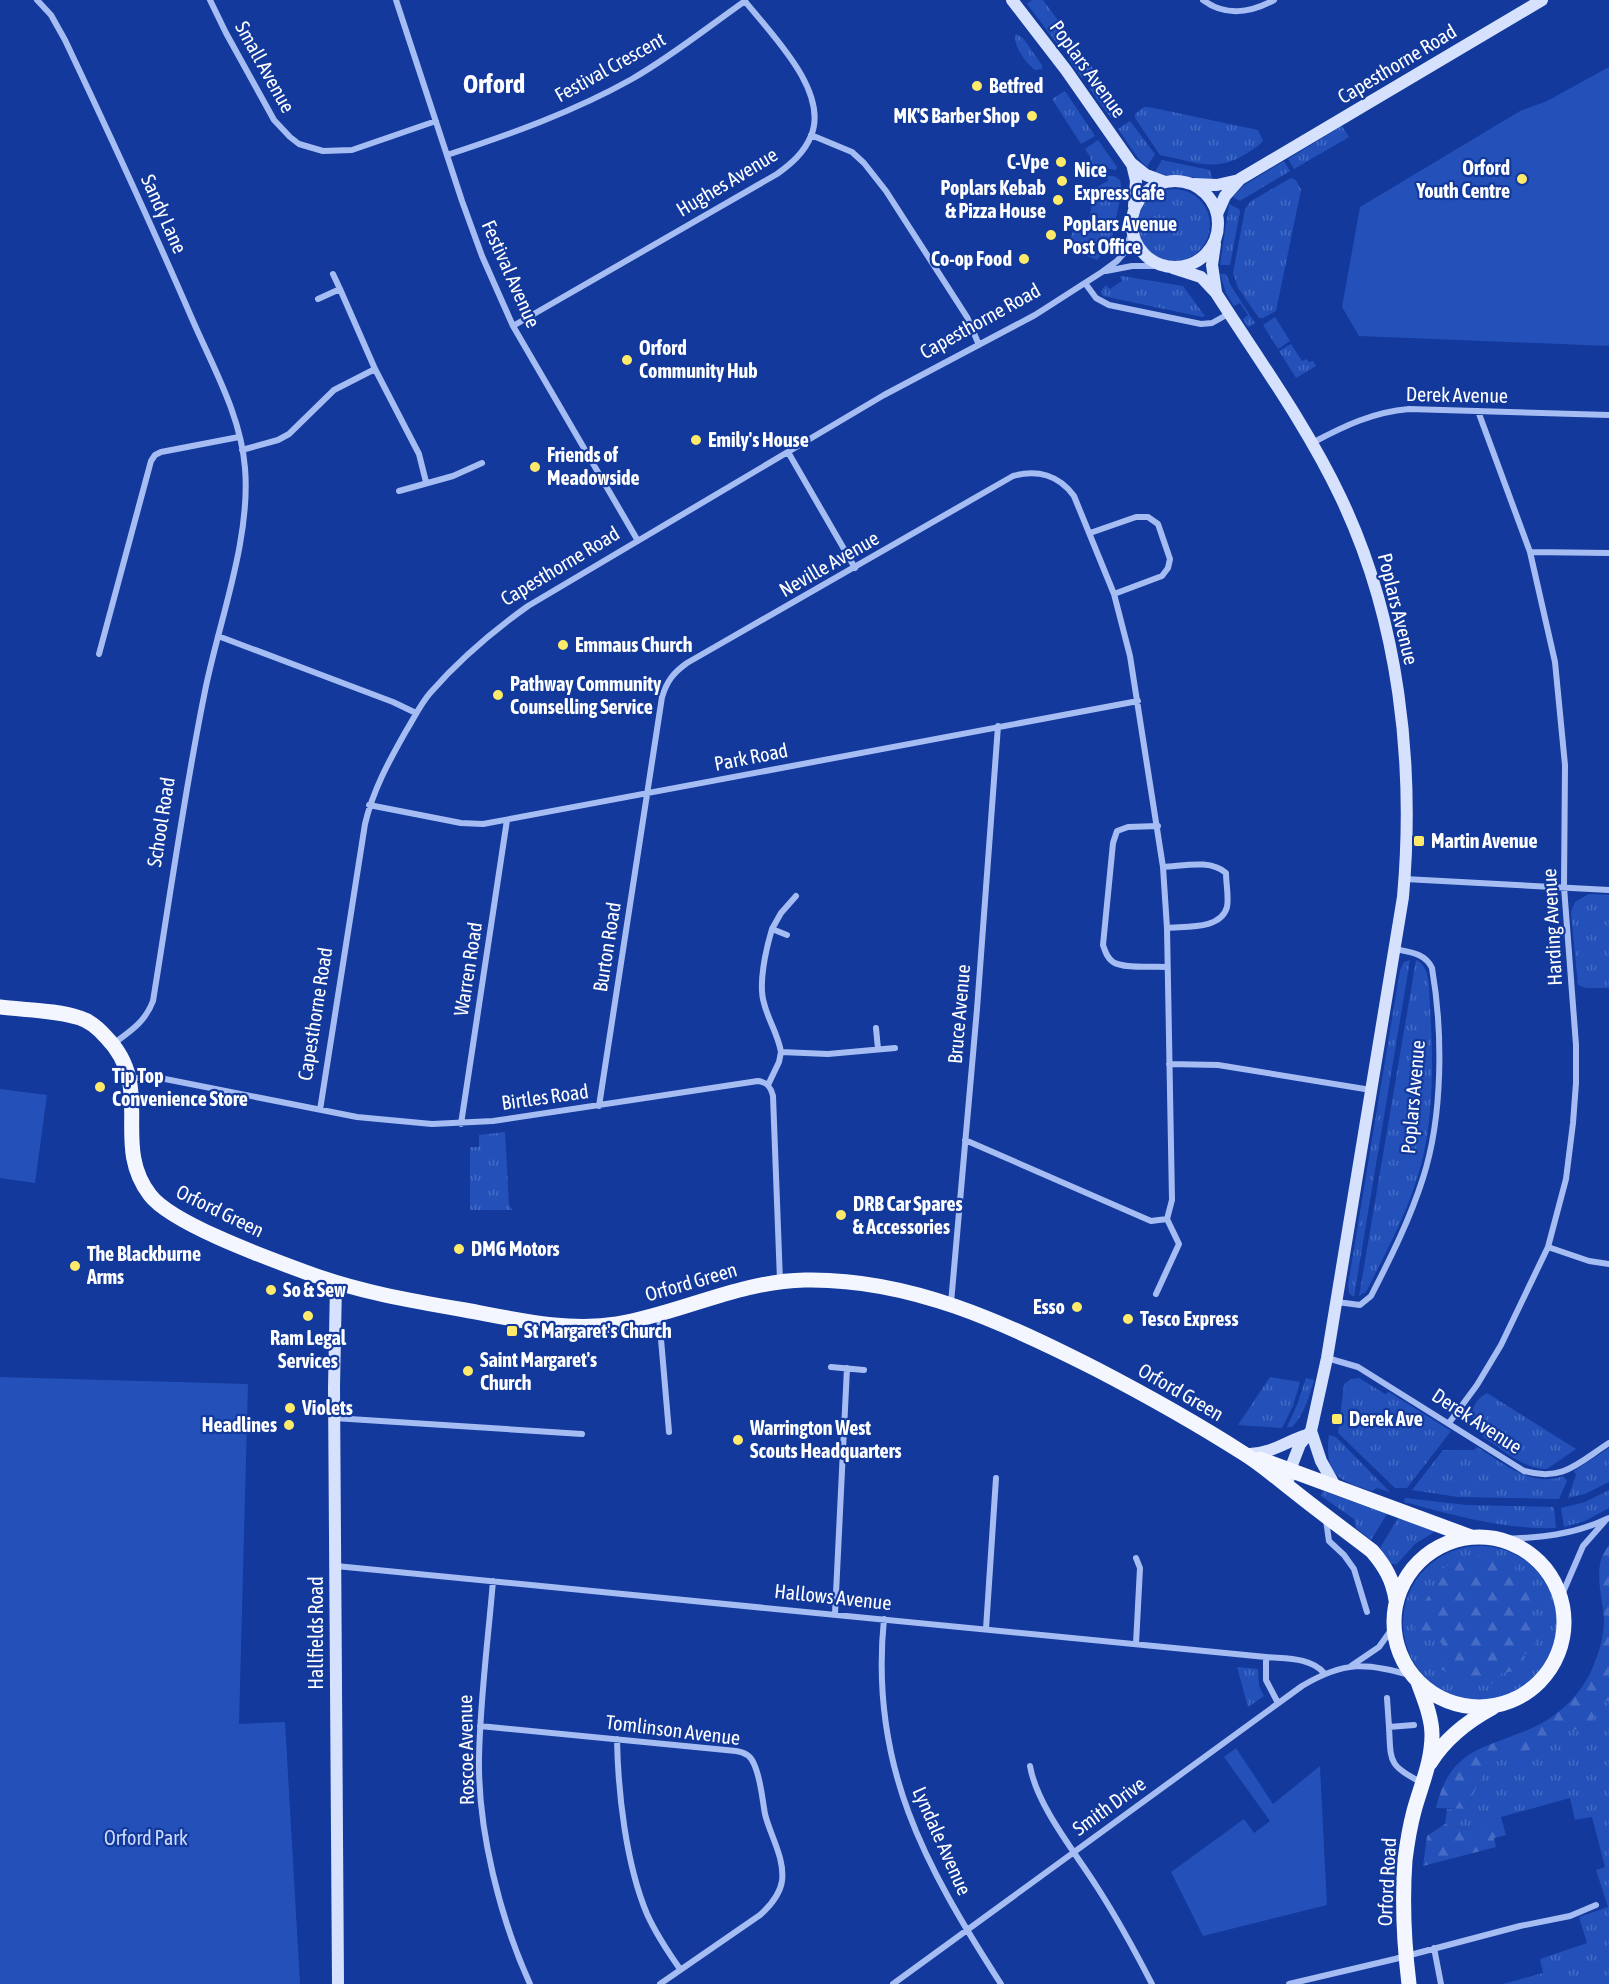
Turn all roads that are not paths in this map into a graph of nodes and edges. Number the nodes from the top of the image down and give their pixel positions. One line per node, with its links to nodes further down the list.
1 (37, 0): 33 (street, Sandy Lane)
2 (210, 0): 9 (street, Small Avenue)
3 (396, 0): 9 (street, Festival Avenue)
4 (744, 0): 10 (street); 11 (street, Festival Crescent)
5 (1012, 0): 12 (street, Poplars Avenue)
6 (1203, 0): 7 (street)
7 (1274, 0)
8 (1542, 0): 13 (street, Capesthorne Road)
9 (436, 121): 11 (street, Festival Avenue)
10 (812, 135): 28 (street, Hughes Avenue); 29 (street)
11 (447, 155): 28 (street, Festival Avenue)
12 (1131, 163): 14 (street, Poplars Avenue); 16 (street, Poplars Avenue)
13 (1240, 179): 15 (street, Capesthorne Road); 17 (street, Capesthorne Road)
14 (1165, 182): 15 (street); 16 (street)
15 (1191, 184): 17 (street)
16 (1134, 209): 18 (street)
17 (1217, 214): 19 (street)
18 (1132, 231): 20 (street); 21 (street, Capesthorne Road)
19 (1215, 241): 20 (street); 25 (street, Poplars Avenue)
20 (1167, 267): 21 (street, Capesthorne Road); 25 (street, Poplars Avenue)
21 (1102, 272): 23 (street, Capesthorne Road)
22 (333, 274): 24 (street)
23 (1085, 283): 27 (street); 29 (street, Capesthorne Road)
24 (340, 289): 26 (street); 30 (street)
25 (1216, 293): 27 (street, Poplars Avenue)
26 (318, 299)
27 (1230, 314): 34 (street, Poplars Avenue)
28 (513, 326): 41 (street, Festival Avenue)
29 (979, 345): 36 (street, Capesthorne Road)
30 (375, 369): 35 (street); 38 (street)
31 (1478, 411): 32 (street, Derek Avenue); 34 (street, Derek Avenue); 42 (street, Harding Avenue)
32 (1609, 415)
33 (239, 437): 35 (street, Sandy Lane); 47 (street)
34 (1312, 443): 56 (street, Poplars Avenue)
35 (242, 450): 46 (street, School Road)
36 (788, 452): 41 (street, Capesthorne Road); 44 (street)
37 (482, 463): 38 (street)
38 (426, 482): 39 (street)
39 (399, 491)
40 (1090, 533): 44 (street, Neville Avenue); 45 (street, Neville Avenue); 45 (street)
41 (638, 541): 49 (street, Capesthorne Road)
42 (1530, 552): 43 (street); 57 (street, Harding Avenue)
43 (1609, 553)
44 (855, 568): 51 (street, Neville Avenue)
45 (1114, 594): 48 (street, Neville Avenue)
46 (218, 636): 49 (street); 67 (street, School Road)
47 (99, 654)
48 (1138, 701): 50 (street, Park Road); 54 (street, Neville Avenue)
49 (416, 713): 52 (street, Capesthorne Road)
50 (998, 726): 51 (street, Park Road); 78 (street, Bruce Avenue)
51 (648, 794): 53 (street, Park Road); 75 (street, Burton Road)
52 (369, 806): 53 (street, Park Road); 76 (street, Capesthorne Road)
53 (507, 820): 77 (street, Warren Road)
54 (1158, 826): 55 (street, Neville Avenue); 64 (street)
55 (1163, 867): 60 (street, Neville Avenue); 60 (street)
56 (1405, 879): 57 (street); 63 (street, Poplars Avenue)
57 (1564, 887): 58 (street); 80 (street, Harding Avenue)
58 (1609, 890)
59 (796, 896): 61 (street)
60 (1167, 928): 64 (street, Neville Avenue)
61 (772, 929): 62 (street); 70 (street)
62 (788, 935)
63 (1395, 949): 74 (street, Poplars Avenue); 85 (street, Poplars Avenue)
64 (1167, 967): 71 (street, Neville Avenue)
65 (0, 1007): 67 (main road)
66 (876, 1028): 69 (street)
67 (113, 1044): 72 (main road)
68 (895, 1048): 69 (street)
69 (878, 1049): 70 (street)
70 (781, 1052): 73 (street)
71 (1169, 1064): 74 (street); 79 (street, Neville Avenue)
72 (130, 1078): 76 (street, Birtles Road); 83 (main road, Orford Green)
73 (768, 1085): 75 (street, Birtles Road); 82 (street)
74 (1372, 1090): 85 (street, Poplars Avenue)
75 (599, 1106): 77 (street, Birtles Road)
76 (320, 1110): 77 (street, Birtles Road)
77 (461, 1124)
78 (965, 1140): 79 (street); 86 (street, Bruce Avenue)
79 (1167, 1219): 84 (street)
80 (1548, 1247): 81 (street); 93 (street, Harding Avenue)
81 (1609, 1264)
82 (780, 1281): 86 (main road, Orford Green); 87 (main road, Orford Green)
83 (336, 1283): 87 (main road, Orford Green); 92 (street, Hallfields Road)
84 (1156, 1294)
85 (1337, 1302): 88 (street, Poplars Avenue)
86 (951, 1304): 98 (main road, Orford Green)
87 (659, 1315): 94 (street)
88 (1327, 1359): 93 (street, Derek Avenue); 95 (street, Poplars Avenue)
89 (831, 1367): 90 (street)
90 (848, 1368): 91 (street); 113 (street)
91 (864, 1370)
92 (334, 1418): 96 (street); 108 (street, Hallfields Road)
93 (1449, 1423): 97 (street, Derek Avenue)
94 (669, 1432)
95 (1309, 1433): 98 (street); 99 (street, Poplars Avenue); 101 (street, Poplars Avenue)
96 (582, 1434)
97 (1609, 1443)
98 (1246, 1454): 99 (main road, Orford Green); 102 (main road, Orford Green)
99 (1290, 1470): 101 (main road, Orford Green); 102 (street)
100 (996, 1479): 116 (street)
101 (1335, 1486): 105 (main road, Orford Green)
102 (1296, 1493): 103 (main road, Orford Green)
103 (1325, 1516): 111 (main road, Orford Green); 112 (street)
104 (1608, 1518): 106 (street); 110 (street)
105 (1471, 1537): 106 (main road); 111 (main road)
106 (1500, 1539): 110 (main road)
107 (1136, 1558): 117 (street)
108 (335, 1565): 109 (street, Hallows Avenue); 138 (street, Hallfields Road)
109 (493, 1581): 113 (street, Hallows Avenue); 126 (street, Roscoe Avenue)
110 (1561, 1597): 124 (main road)
111 (1396, 1599): 115 (main road)
112 (1367, 1612)
113 (835, 1614): 114 (street, Hallows Avenue)
114 (884, 1619): 116 (street, Hallows Avenue); 134 (street, Lyndale Avenue)
115 (1394, 1626): 119 (street, Smith Drive); 121 (main road)
116 (986, 1629): 117 (street, Hallows Avenue)
117 (1136, 1644): 118 (street, Hallows Avenue)
118 (1266, 1657): 120 (street, Hallows Avenue); 123 (street)
119 (1351, 1666): 120 (street, Smith Drive); 121 (street, Smith Drive)
120 (1324, 1673): 123 (street, Smith Drive)
121 (1415, 1679): 124 (main road); 130 (main road, Orford Road)
122 (1387, 1698): 127 (street)
123 (1278, 1703): 132 (street, Smith Drive)
124 (1495, 1706): 130 (main road, Orford Road)
125 (1414, 1725): 127 (street)
126 (480, 1726): 128 (street, Tomlinson Avenue); 139 (street, Roscoe Avenue)
127 (1389, 1727): 131 (street)
128 (616, 1739): 137 (street); 137 (street, Tomlinson Avenue)
129 (1030, 1766): 132 (street)
130 (1429, 1766): 131 (main road, Orford Road)
131 (1422, 1784): 136 (main road, Orford Road)
132 (1073, 1852): 134 (street, Smith Drive); 143 (street)
133 (1596, 1905): 135 (street)
134 (967, 1931): 141 (street, Smith Drive); 142 (street, Lyndale Avenue)
135 (1434, 1948): 136 (street); 146 (street)
136 (1406, 1956): 144 (street); 145 (main road, Orford Road)
137 (680, 1970): 140 (street, Tomlinson Avenue)
138 (338, 1984)
139 (530, 1984)
140 (660, 1984)
141 (893, 1984)
142 (1001, 1984)
143 (1152, 1984)
144 (1289, 1984)
145 (1409, 1984)
146 (1441, 1984)

